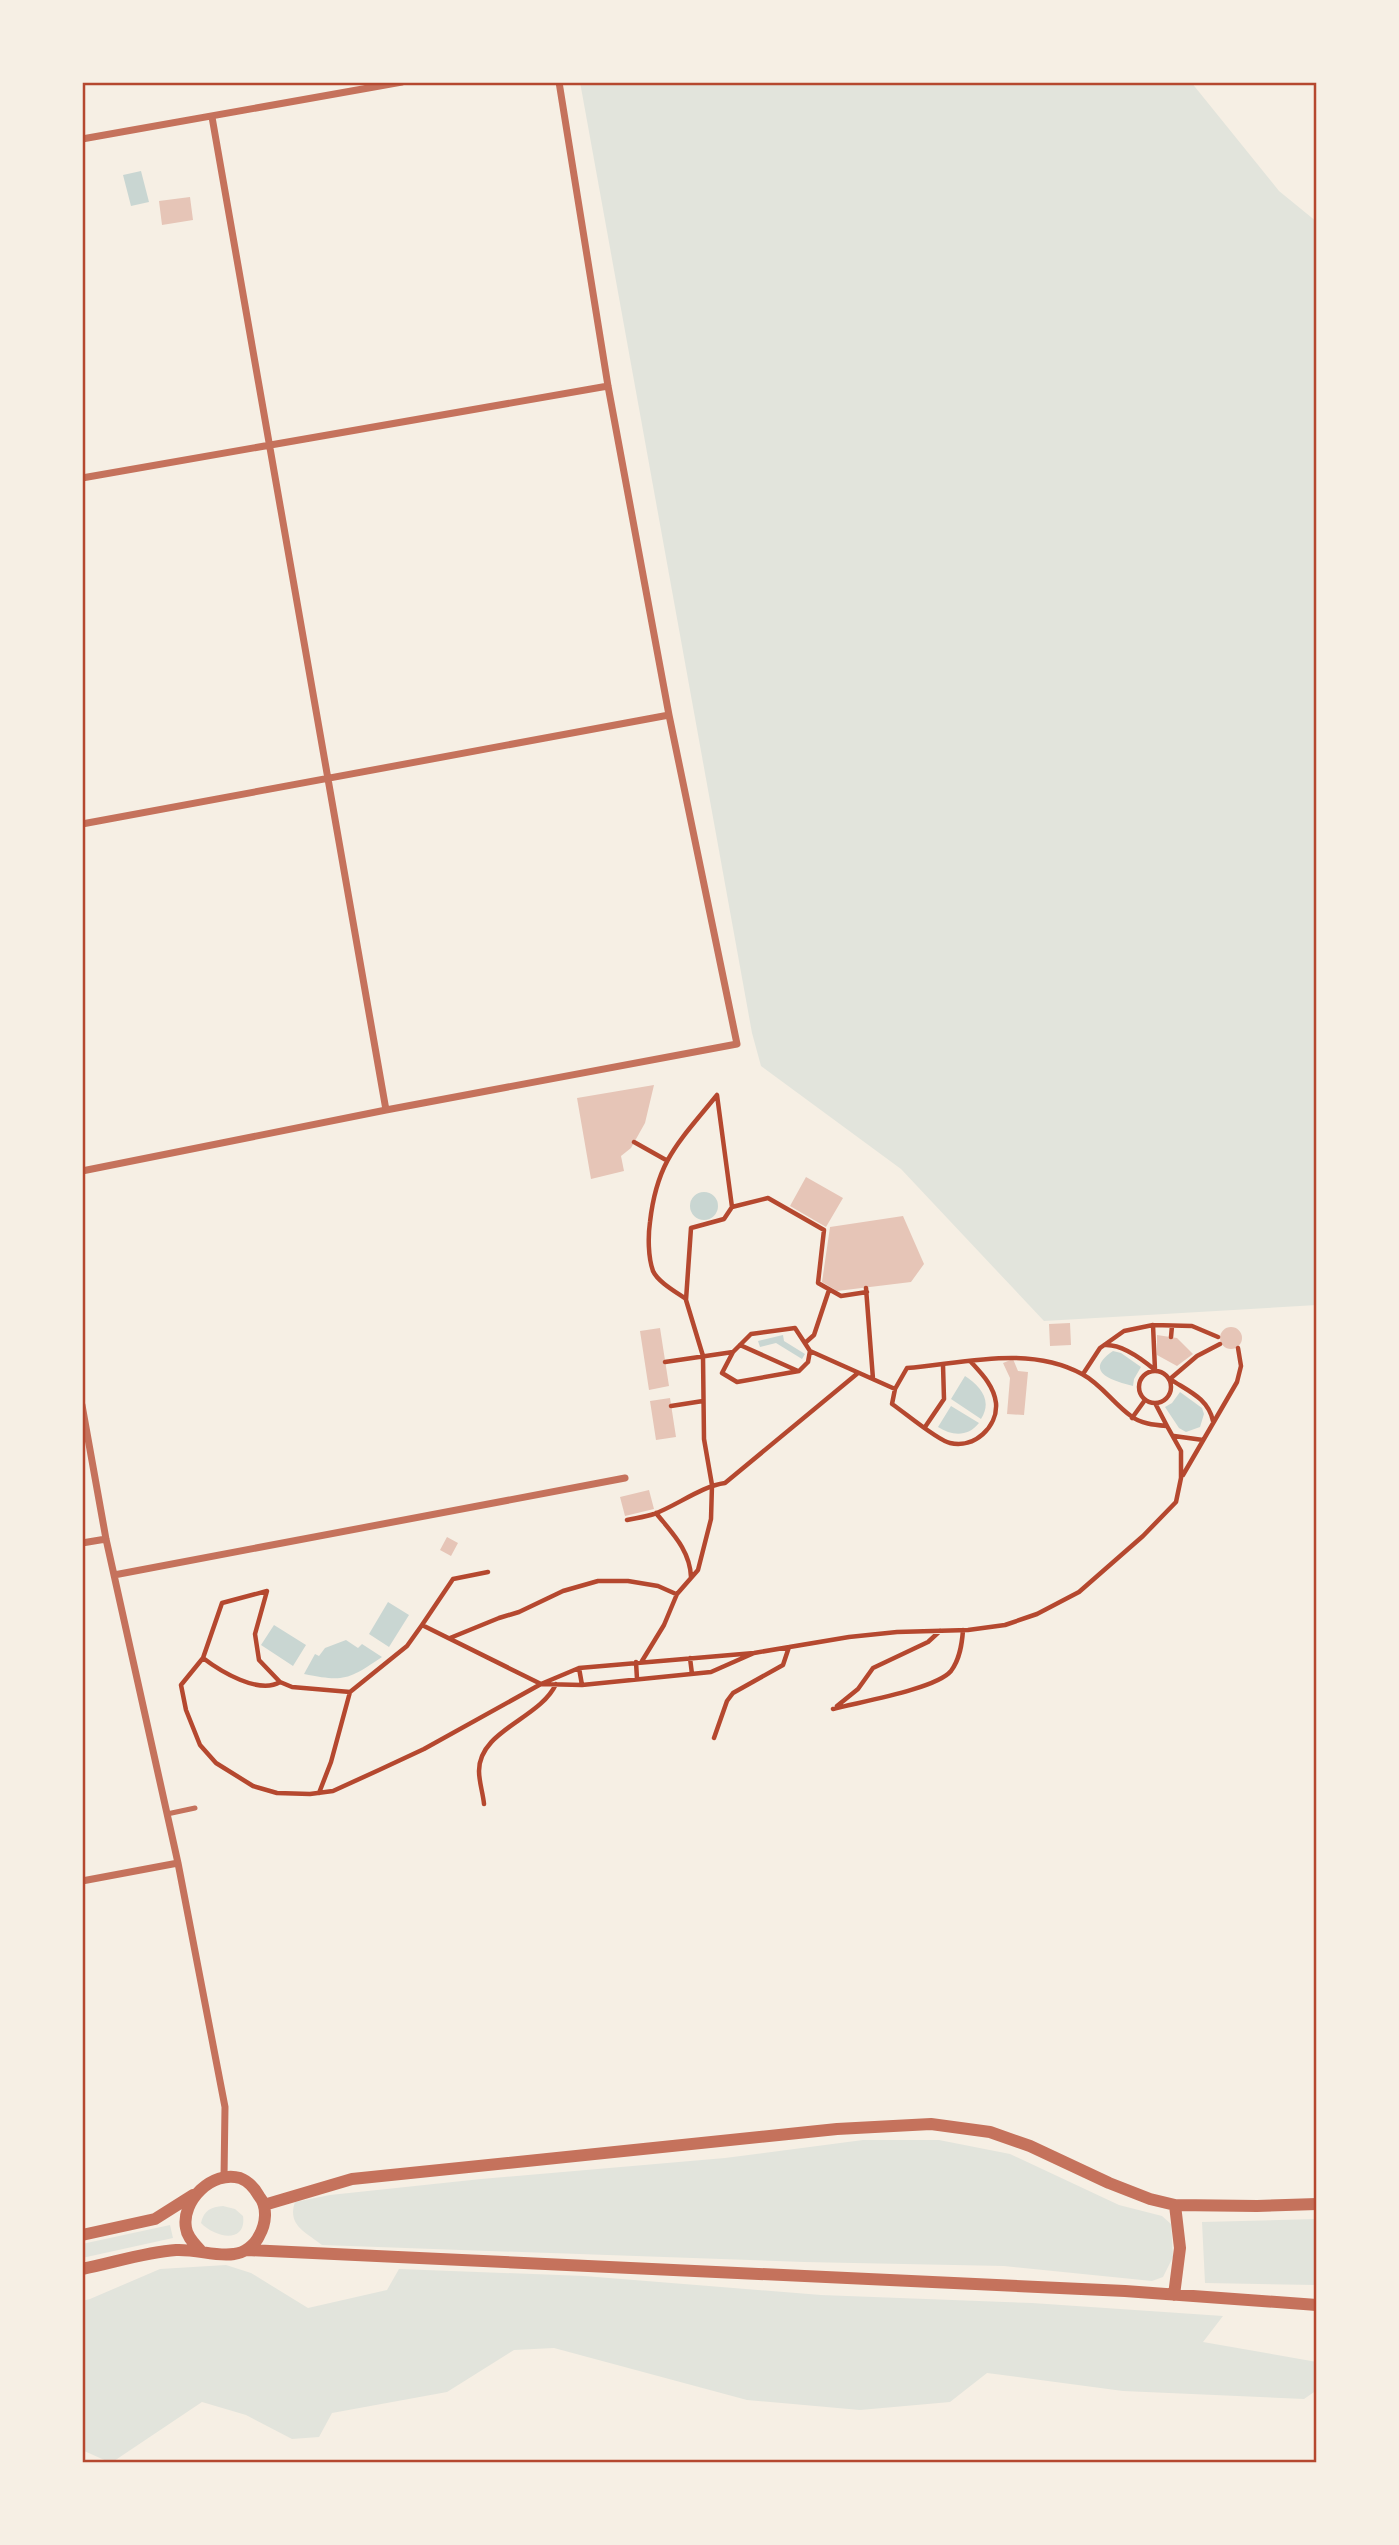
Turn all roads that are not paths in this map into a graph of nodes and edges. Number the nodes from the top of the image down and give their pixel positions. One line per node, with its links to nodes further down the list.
1 (402, 82): 3 (street)
2 (559, 82): 5 (street)
3 (212, 117): 4 (street); 6 (street)
4 (82, 139)
5 (608, 386): 6 (street); 8 (street)
6 (270, 445): 7 (street); 9 (street)
7 (82, 478)
8 (669, 715): 9 (street); 11 (street)
9 (328, 779): 10 (street); 11 (street)
10 (82, 824)
11 (386, 1110): 12 (street)
12 (82, 1171)
13 (82, 1405): 15 (street)
14 (625, 1478): 17 (street)
15 (106, 1539): 16 (street); 17 (street)
16 (82, 1543)
17 (114, 1575): 19 (street)
18 (195, 1808): 19 (lane)
19 (167, 1814): 20 (street)
20 (178, 1863): 21 (street); 22 (street)
21 (82, 1881)
22 (224, 2178): 23 (street); 25 (street)
23 (199, 2191): 27 (street); 28 (street)
24 (1317, 2204): 26 (street)
25 (264, 2205): 26 (street); 29 (street)
26 (1175, 2205): 31 (street)
27 (82, 2235)
28 (200, 2250): 29 (street); 30 (street)
29 (247, 2250): 31 (street)
30 (82, 2269)
31 (1174, 2295): 32 (street)
32 (1317, 2305)

